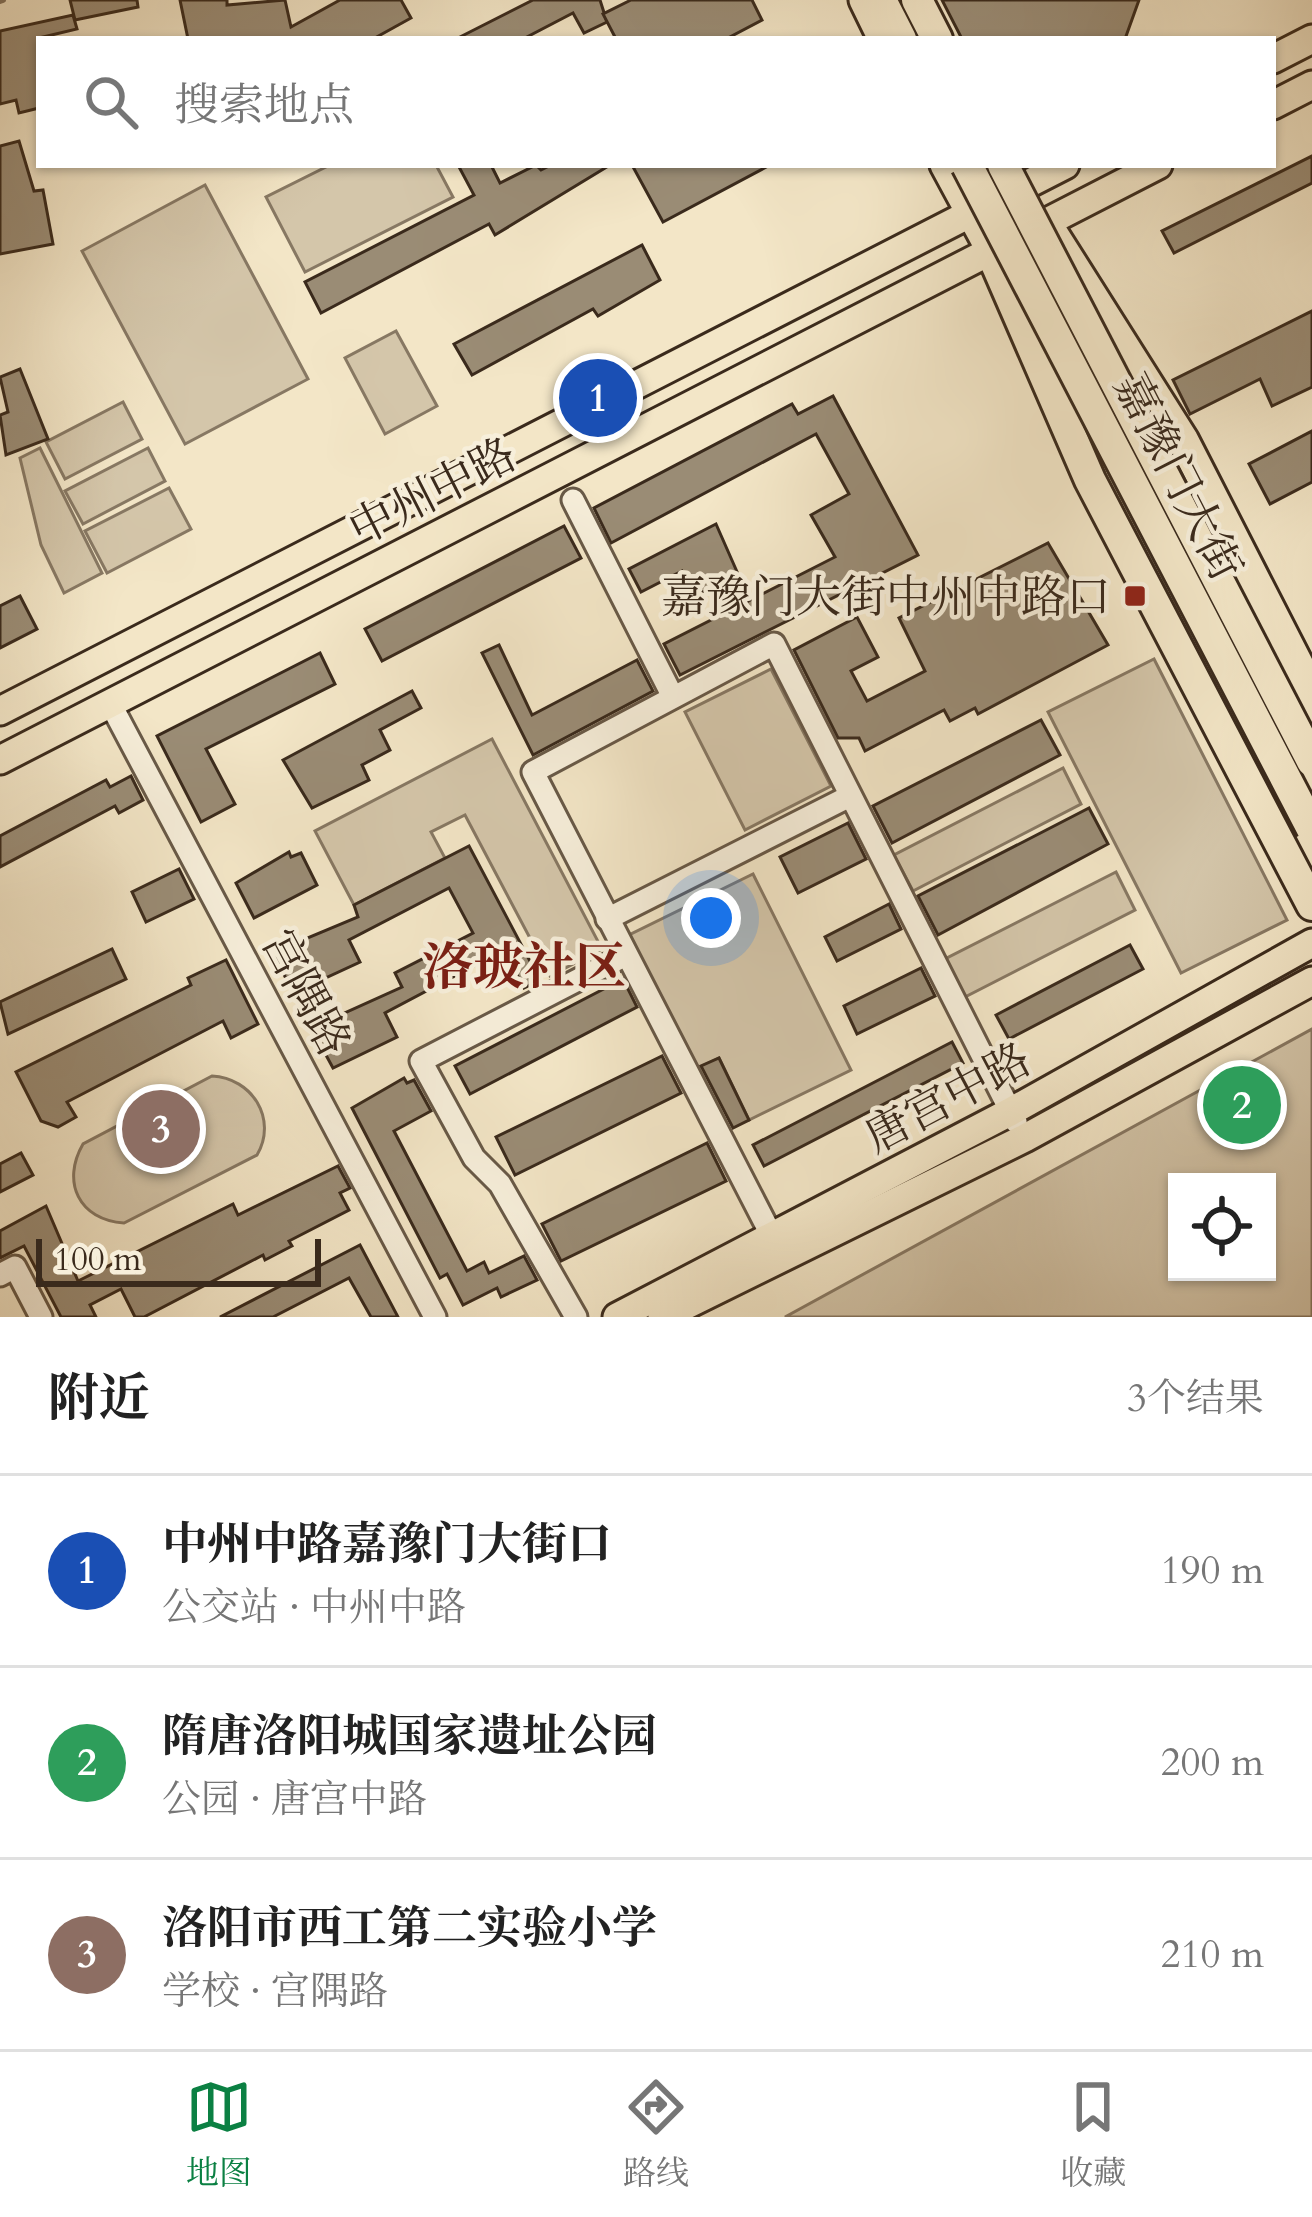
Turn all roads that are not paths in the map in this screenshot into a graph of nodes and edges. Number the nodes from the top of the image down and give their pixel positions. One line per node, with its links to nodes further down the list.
1 (863, 0): 5 (main road)
2 (881, 0): 6 (highway)
3 (917, 0): 7 (highway)
4 (926, 0): 8 (main road)
5 (881, 36)
6 (900, 36)
7 (935, 36)
8 (944, 36)
9 (1312, 39): 10 (main road)
10 (1276, 57)
11 (1312, 85): 12 (main road)
12 (1276, 103)
13 (946, 168): 17 (main road)
14 (969, 168): 29 (highway, 嘉豫门大街, bridge)
15 (1152, 168): 18 (main road, 中州中路)
16 (1013, 172): 17 (main road, 中州中路); 18 (main road); 27 (highway, 嘉豫门大街, bridge)
17 (968, 212): 19 (main road); 24 (main road, 中州中路)
18 (1046, 224): 19 (main road, 中州中路); 21 (highway); 25 (main road)
19 (991, 252): 23 (main road, 中州中路); 30 (main road); 31 (highway)
20 (573, 500): 22 (street)
21 (1312, 692)
22 (673, 697): 28 (street); 32 (street)
23 (110, 704): 26 (main road, 中州中路); 41 (street, 宫隅路)
24 (0, 711)
25 (1312, 723)
26 (0, 760)
27 (1312, 761)
28 (850, 796): 32 (street); 36 (street)
29 (1312, 829)
30 (1312, 877)
31 (1312, 904)
32 (607, 919): 34 (street)
33 (1312, 943): 36 (main road, 唐宫中路)
34 (626, 955): 38 (street); 42 (street)
35 (1312, 981): 37 (main road, 唐宫中路)
36 (1010, 1112): 37 (street); 38 (main road, 唐宫中路)
37 (1025, 1138): 38 (main road, 唐宫中路)
38 (777, 1245): 43 (main road, 唐宫中路); 44 (main road, 唐宫中路)
39 (0, 1275): 40 (street)
40 (41, 1317)
41 (435, 1317)
42 (575, 1317)
43 (617, 1317)
44 (662, 1317)

